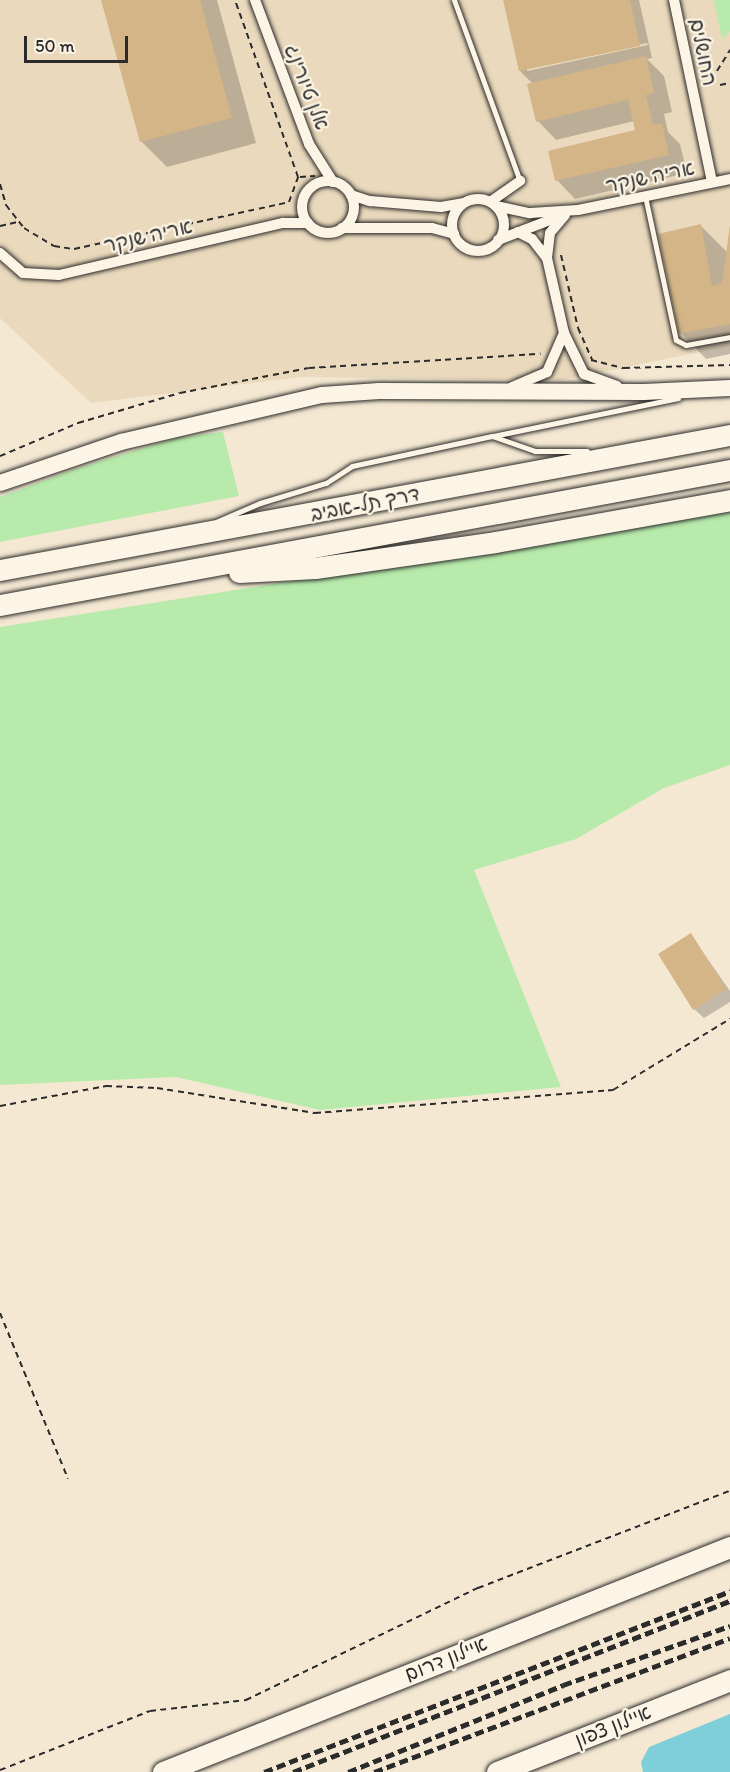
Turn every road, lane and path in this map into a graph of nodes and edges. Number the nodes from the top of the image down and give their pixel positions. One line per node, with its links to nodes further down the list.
1 (235, 0): 20 (path)
2 (255, 0): 11 (street, אלן טיורינג)
3 (454, 0): 10 (lane)
4 (674, 0): 12 (street, החושלים)
5 (730, 50): 6 (path)
6 (717, 70)
7 (730, 83): 8 (path)
8 (720, 85)
9 (730, 179): 12 (street, אריה שנקר)
10 (520, 181): 17 (street)
11 (333, 182): 14 (street); 21 (street)
12 (712, 182): 15 (street, אריה שנקר)
13 (0, 184): 20 (path)
14 (351, 195): 16 (street); 23 (street)
15 (645, 196): 18 (street, אריה שנקר); 31 (lane)
16 (464, 203): 17 (street); 26 (street)
17 (493, 204): 18 (street, אריה שנקר); 27 (street)
18 (578, 210): 19 (street, אריה שנקר)
19 (565, 215): 24 (street, אריה שנקר); 25 (street)
20 (18, 222): 22 (path)
21 (308, 223): 23 (street); 28 (street, אריה שנקר)
22 (0, 226)
23 (342, 228): 26 (street)
24 (518, 232): 27 (street, אריה שנקר); 29 (street)
25 (550, 233): 29 (street); 34 (path)
26 (454, 234): 27 (street)
27 (498, 240)
28 (1, 254)
29 (547, 258): 30 (street)
30 (564, 333): 32 (street); 33 (street)
31 (730, 337)
32 (554, 356): 37 (street); 43 (path)
33 (574, 358): 34 (path); 39 (street)
34 (593, 361): 35 (path)
35 (730, 365)
36 (730, 388): 38 (main road)
37 (498, 391): 39 (main road); 45 (main road)
38 (709, 391): 39 (main road); 41 (lane)
39 (644, 392)
40 (730, 435): 42 (highway, דרך תל-אביב)
41 (492, 436): 42 (lane); 49 (lane)
42 (679, 444): 49 (highway, דרך תל-אביב)
43 (0, 456)
44 (730, 470): 51 (highway, דרך תל-אביב)
45 (0, 483)
46 (730, 500): 48 (highway)
47 (730, 508): 48 (lane)
48 (605, 523): 51 (highway)
49 (172, 540): 50 (highway, דרך תל-אביב)
50 (0, 570)
51 (149, 577): 52 (highway)
52 (0, 605)
53 (730, 1018): 54 (path)
54 (0, 1106)
55 (0, 1313): 56 (path)
56 (68, 1479)
57 (730, 1491): 60 (path)
58 (730, 1546): 61 (highway, איילון דרום)
59 (730, 1680): 62 (highway, איילון צפון)
60 (0, 1770)
61 (163, 1772)
62 (497, 1772)

